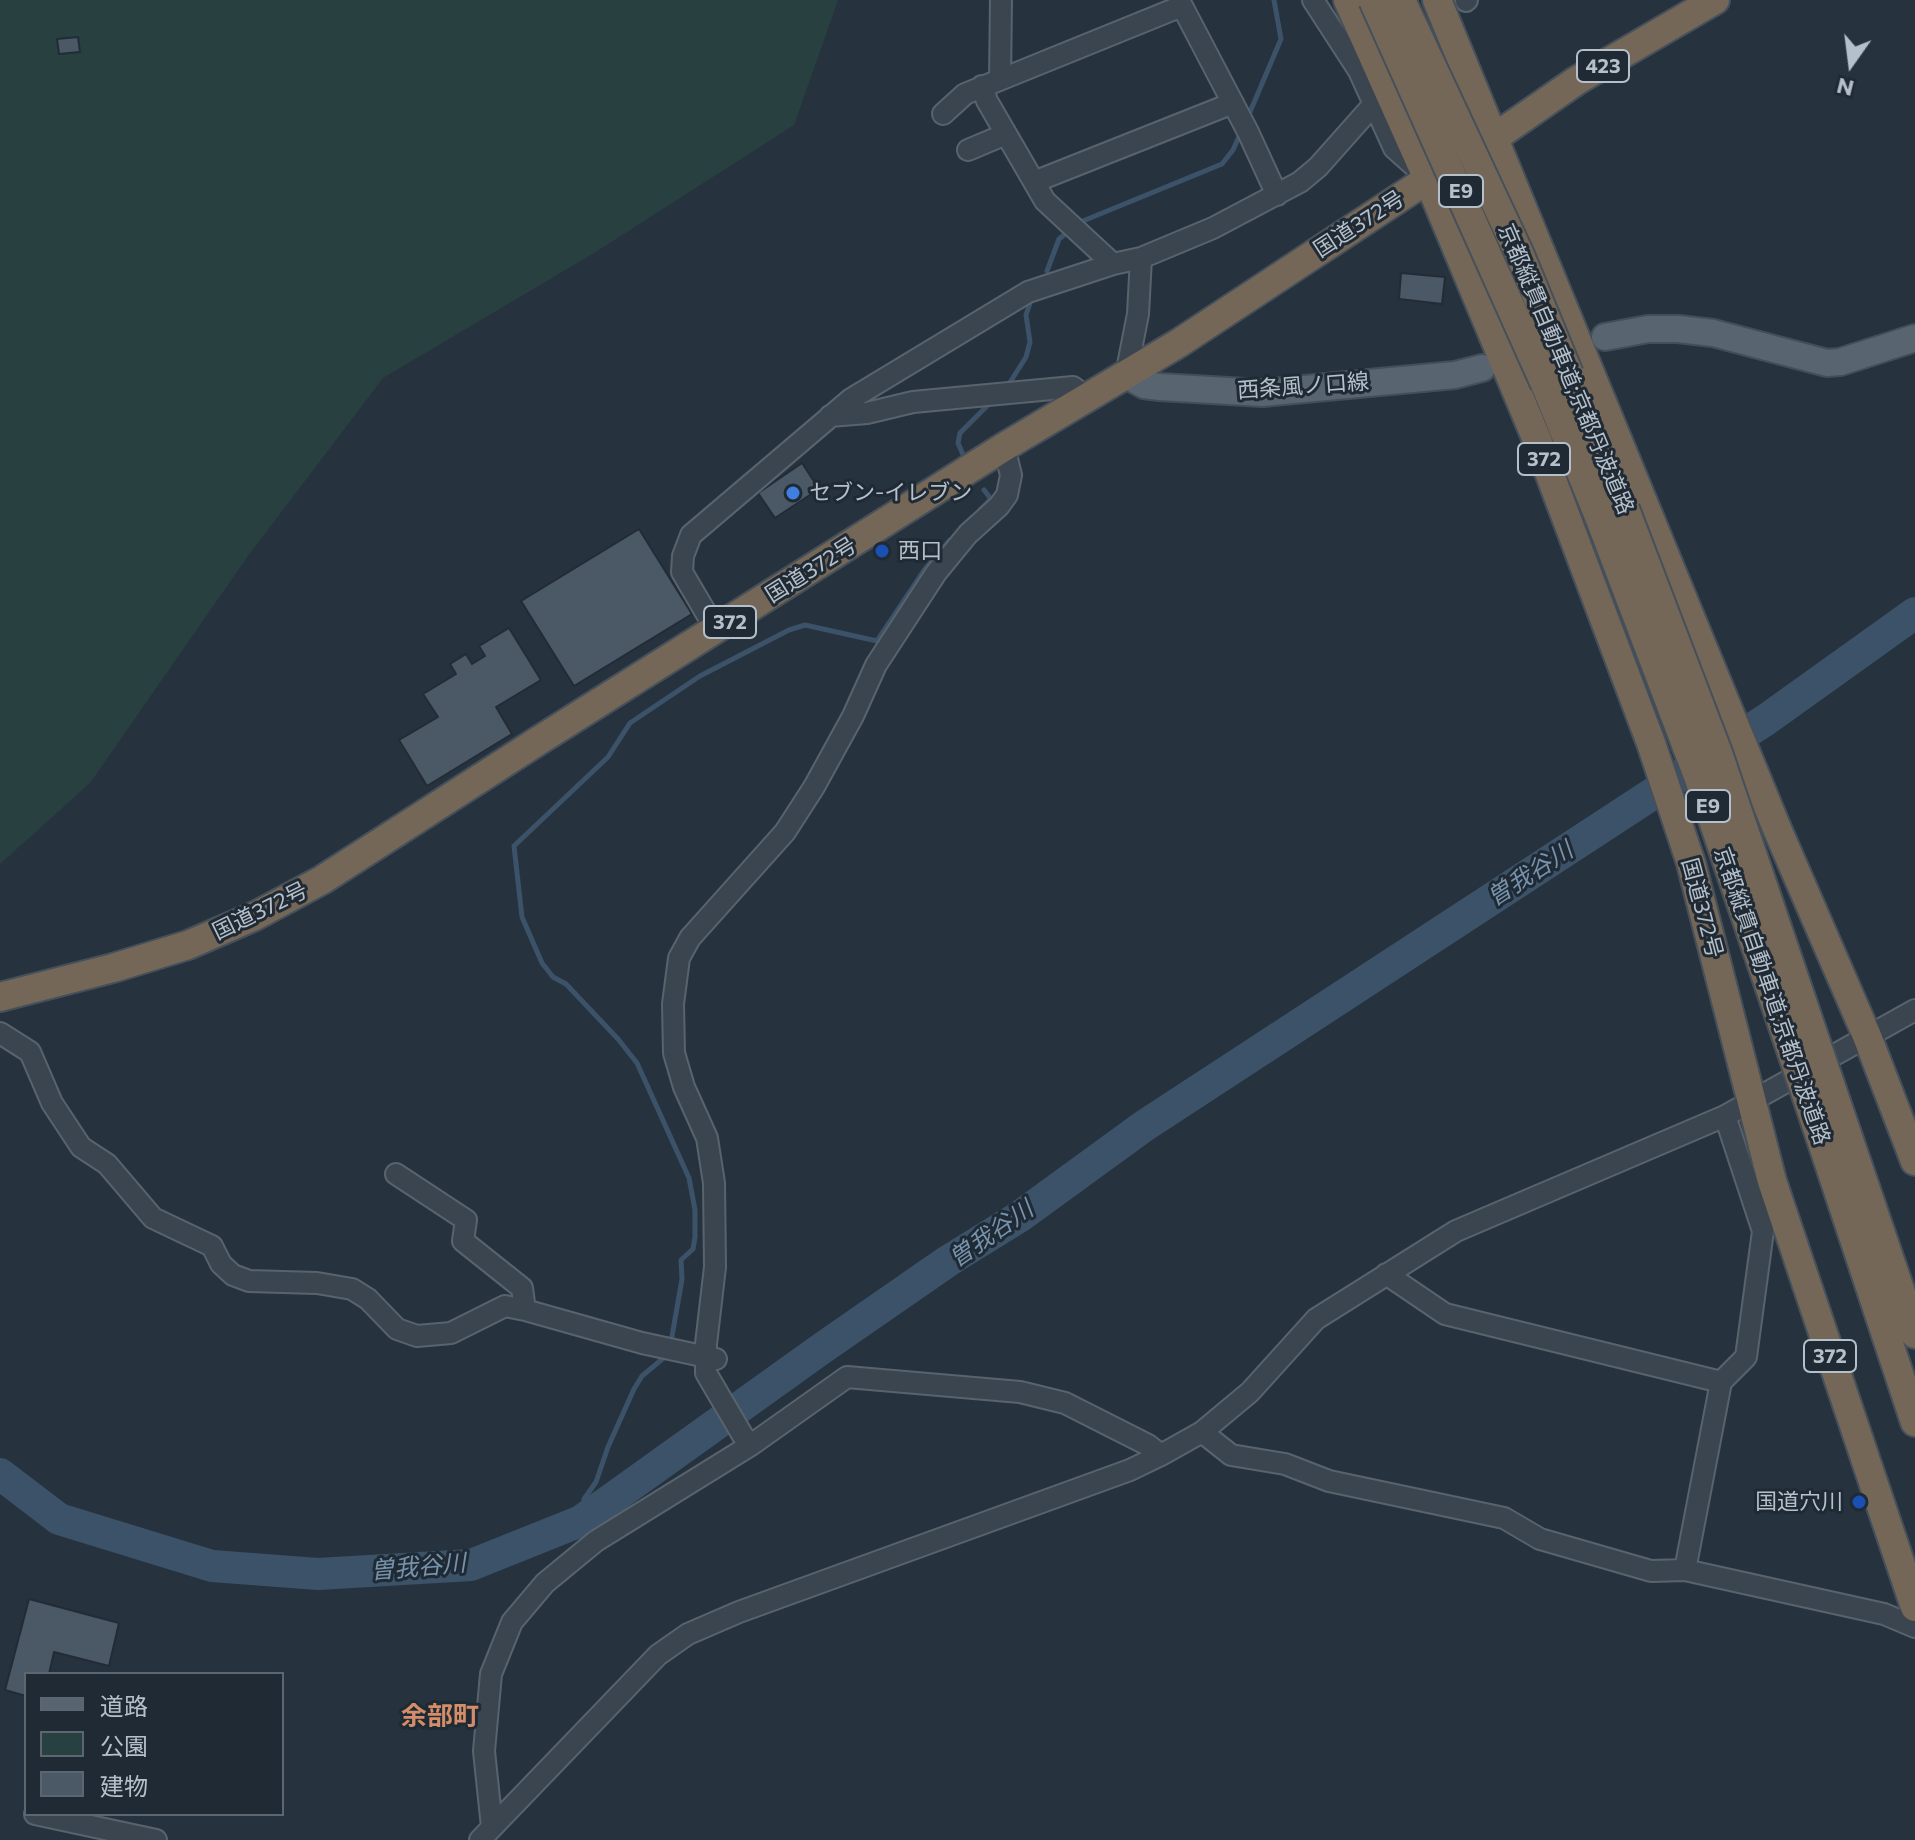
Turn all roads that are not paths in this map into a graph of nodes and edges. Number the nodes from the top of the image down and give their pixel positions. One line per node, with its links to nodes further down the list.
1 (1001, 0): 8 (street)
2 (1313, 0): 9 (street)
3 (1348, 0): 15 (highway)
4 (1373, 0): 24 (highway, 京都縦貫自動車道;京都丹波道路 / E9, bridge)
5 (1401, 0): 24 (highway, 京都縦貫自動車道;京都丹波道路 / E9, bridge)
6 (1437, 0): 13 (highway)
7 (1715, 0): 13 (highway, 423)
8 (991, 83): 10 (street); 11 (street); 12 (street)
9 (1374, 104): 15 (street); 17 (street)
10 (943, 114)
11 (1240, 118): 16 (street); 17 (street)
12 (1006, 134): 14 (street); 16 (street)
13 (1494, 138): 15 (highway, 国道372号 / 372); 33 (highway)
14 (968, 150)
15 (1428, 179): 25 (highway, 国道372号 / 372); 35 (highway, 国道372号 / 372)
16 (1034, 182): 19 (street)
17 (1277, 195): 18 (street)
18 (1141, 258): 19 (street); 25 (street)
19 (1113, 264): 27 (street)
20 (1605, 337): 21 (main road)
21 (1915, 338)
22 (1520, 358): 24 (main road)
23 (1482, 368): 25 (main road, 西条風ノ口線)
24 (1561, 368): 34 (highway, 京都縦貫自動車道;京都丹波道路 / E9, bridge)
25 (1126, 375): 26 (highway, 国道372号 / 372)
26 (1089, 399): 27 (street); 28 (highway, 国道372号 / 372)
27 (830, 416): 29 (street)
28 (1004, 447): 29 (highway, 国道372号 / 372); 42 (street)
29 (716, 630): 30 (highway, 国道372号 / 372)
30 (0, 997)
31 (1915, 1010): 33 (street)
32 (0, 1033): 40 (street)
33 (1867, 1036): 35 (street); 37 (highway)
34 (1818, 1090): 41 (highway, 京都縦貫自動車道;京都丹波道路 / E9); 44 (highway, 京都縦貫自動車道;京都丹波道路 / E9)
35 (1751, 1103): 36 (street); 49 (highway, 国道372号 / 372)
36 (1725, 1116): 39 (street); 43 (street)
37 (1915, 1161)
38 (396, 1174): 40 (street)
39 (1386, 1274): 43 (street); 45 (street)
40 (525, 1310): 42 (street)
41 (1915, 1334)
42 (705, 1363): 46 (street)
43 (1721, 1382): 48 (street)
44 (1915, 1422)
45 (1202, 1432): 47 (street); 48 (street)
46 (747, 1441): 47 (street); 52 (street)
47 (1161, 1455): 52 (street)
48 (1685, 1570): 50 (street)
49 (1915, 1607)
50 (1915, 1627)
51 (44, 1816): 53 (street)
52 (486, 1833)
53 (156, 1840)

